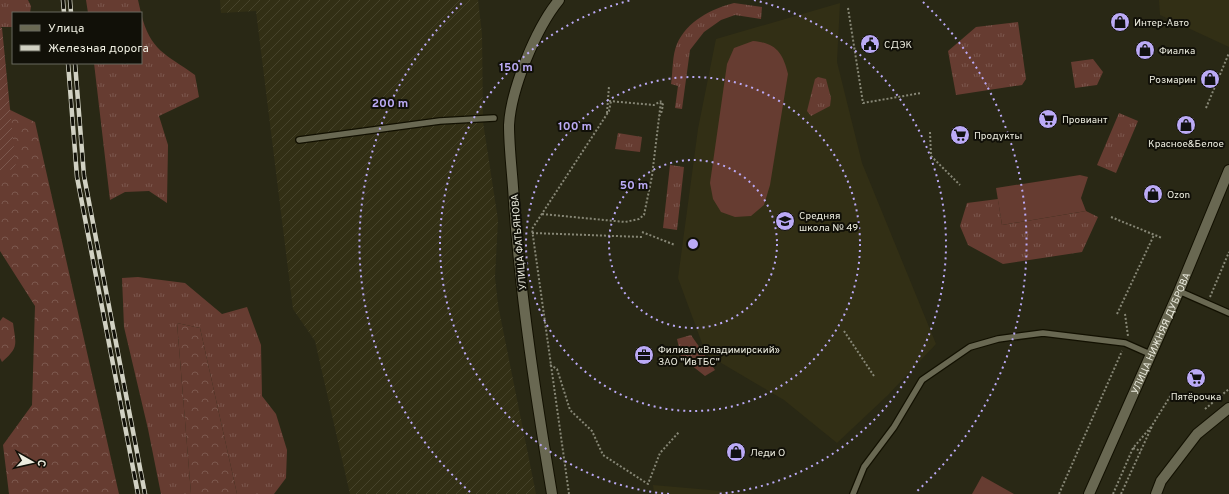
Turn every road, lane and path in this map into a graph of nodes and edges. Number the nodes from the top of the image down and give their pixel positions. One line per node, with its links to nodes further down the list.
1 (559, 0): 41 (street, УЛИЦА ФАТЬЯНОВА)
2 (848, 8): 5 (path)
3 (1229, 53): 7 (path)
4 (609, 86): 6 (path)
5 (921, 93)
6 (610, 101): 13 (path); 13 (path)
7 (1206, 108)
8 (494, 118): 10 (lane)
9 (930, 132): 12 (path)
10 (299, 140)
11 (1229, 170): 22 (street, УЛИЦА НИЖНЯЯ ДУБРОВА)
12 (960, 185)
13 (542, 214): 16 (path)
14 (1111, 217): 17 (path)
15 (642, 232): 20 (path)
16 (532, 233): 18 (path); 31 (path)
17 (1154, 234): 19 (path); 25 (path)
18 (643, 237)
19 (1162, 238)
20 (675, 245)
21 (1229, 252): 23 (path)
22 (1179, 291): 23 (lane); 30 (street, УЛИЦА НИЖНЯЯ ДУБРОВА)
23 (1207, 303): 24 (lane)
24 (1229, 313)
25 (1117, 314)
26 (1124, 314): 28 (path)
27 (844, 331): 32 (path)
28 (1129, 333)
29 (1125, 343): 30 (lane); 43 (lane); 44 (path)
30 (1150, 354): 45 (street, УЛИЦА НИЖНЯЯ ДУБРОВА)
31 (550, 365): 38 (path); 42 (path)
32 (874, 376)
33 (1229, 389): 36 (path)
34 (1171, 395): 37 (path)
35 (1229, 408): 48 (street)
36 (1205, 409)
37 (1153, 424): 39 (path); 40 (path)
38 (679, 432)
39 (1133, 448): 40 (path); 46 (path)
40 (1140, 451): 47 (path)
41 (552, 494)
42 (569, 494)
43 (853, 494)
44 (1059, 494)
45 (1089, 494)
46 (1114, 494)
47 (1121, 494)
48 (1156, 494)

